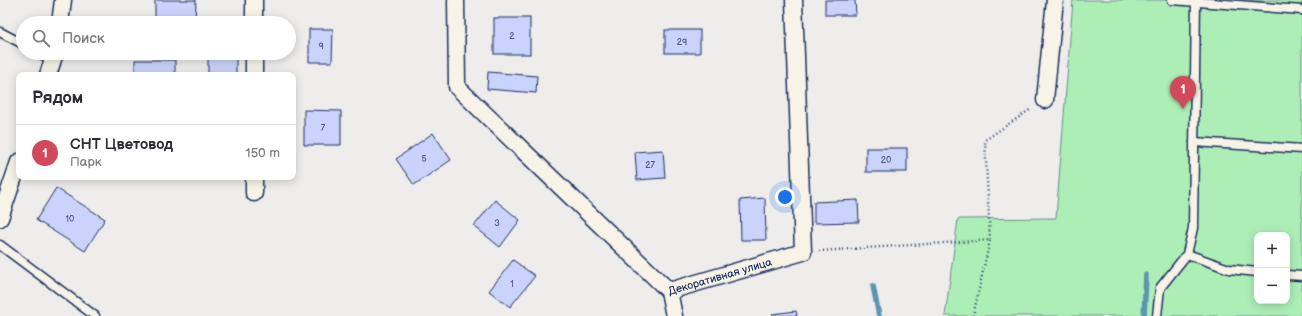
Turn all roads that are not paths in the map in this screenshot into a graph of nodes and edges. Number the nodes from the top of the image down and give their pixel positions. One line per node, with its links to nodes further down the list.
1 (63, 0): 9 (street)
2 (254, 0): 10 (street)
3 (456, 0): 25 (street, Декоративная улица)
4 (794, 0): 25 (street, Декоративная улица)
5 (1055, 0): 15 (street)
6 (1172, 0): 7 (lane)
7 (1196, 1): 8 (lane); 16 (lane)
8 (1302, 10)
9 (61, 16)
10 (254, 16)
11 (0, 32): 12 (lane)
12 (16, 40)
13 (254, 60): 14 (street)
14 (254, 72)
15 (1045, 100)
16 (1194, 142): 17 (lane); 21 (lane)
17 (1302, 149)
18 (16, 171): 19 (street)
19 (0, 218)
20 (0, 245): 26 (lane)
21 (1187, 254): 22 (lane); 28 (lane)
22 (1254, 272)
23 (1290, 275): 24 (lane)
24 (1302, 276)
25 (669, 291): 27 (street)
26 (95, 316)
27 (674, 316)
28 (1157, 316)

